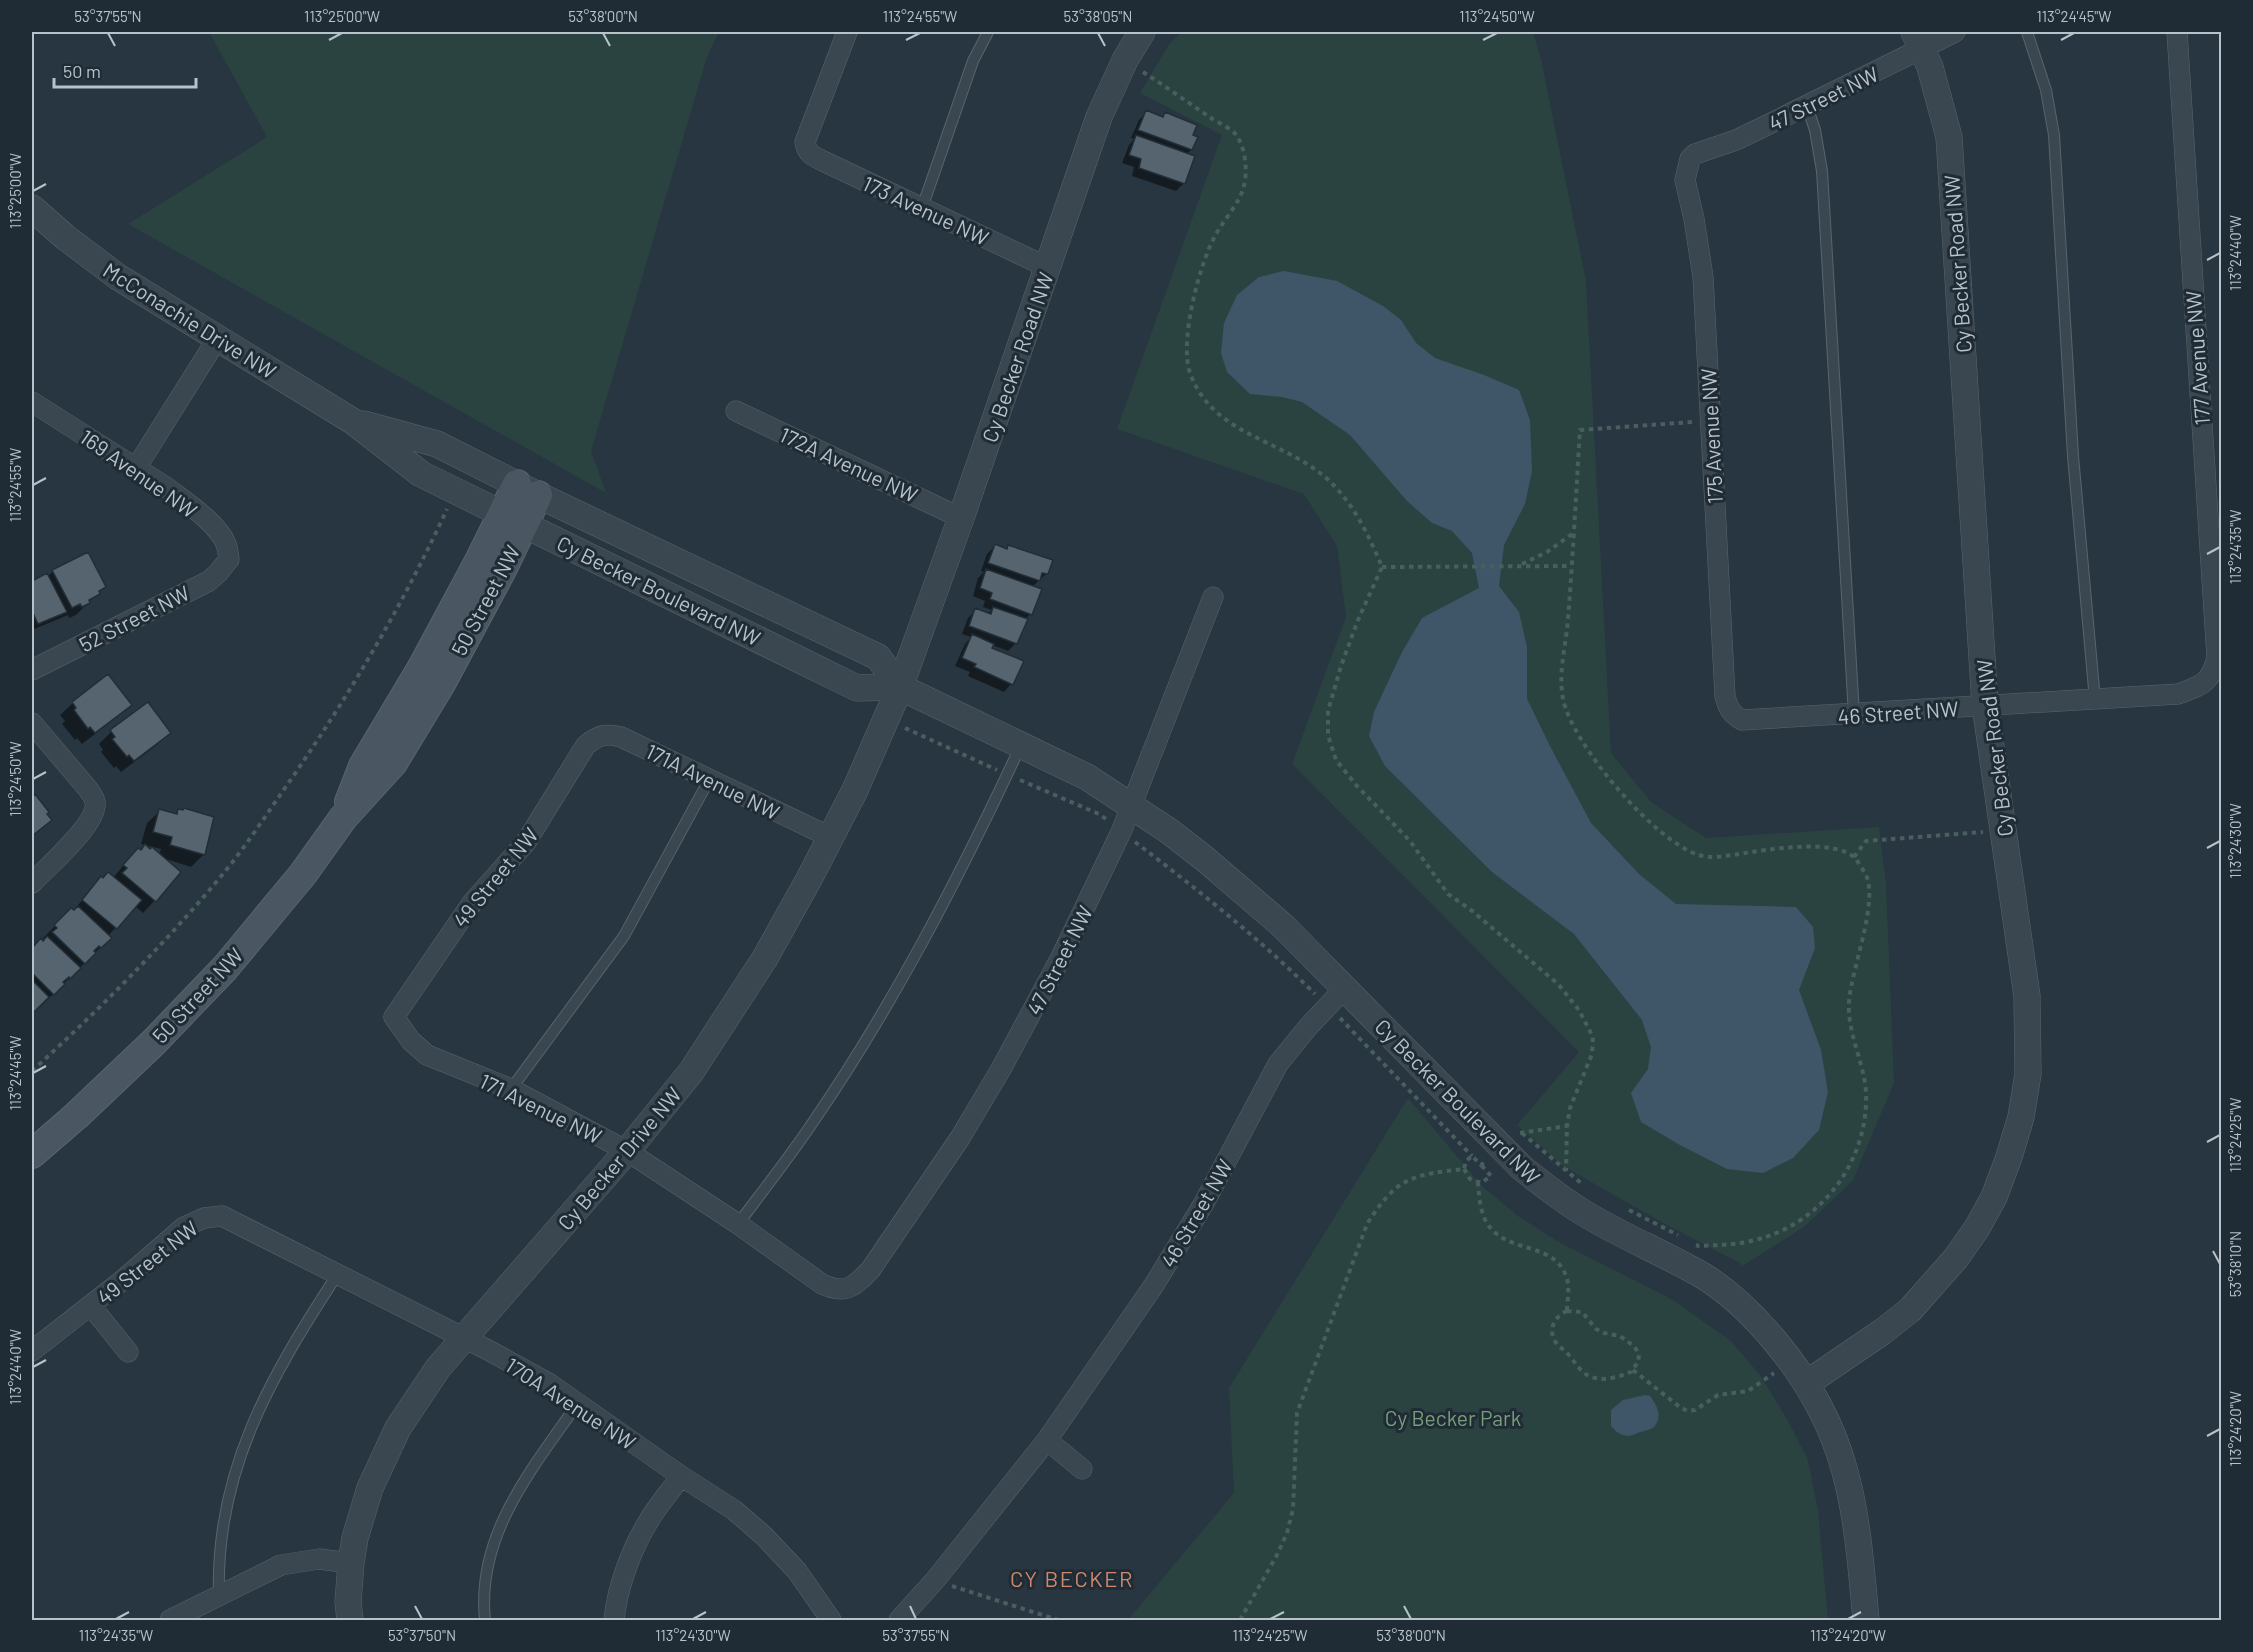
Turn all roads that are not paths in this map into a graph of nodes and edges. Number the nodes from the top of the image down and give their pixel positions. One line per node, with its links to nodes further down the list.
1 (847, 32): 11 (street, 173 Avenue NW)
2 (988, 32): 11 (lane)
3 (1955, 32): 7 (street, 47 Street NW)
4 (2027, 32): 27 (lane)
5 (2177, 32): 25 (street, 177 Avenue NW)
6 (1135, 40): 12 (street, Cy Becker Road NW)
7 (1918, 40): 8 (street, 47 Street NW); 28 (street, Cy Becker Road NW)
8 (1807, 106): 9 (street, 47 Street NW); 30 (lane)
9 (1690, 159): 29 (street, 175 Avenue NW)
10 (32, 208): 13 (street, McConachie Drive NW)
11 (922, 208): 12 (street, 173 Avenue NW)
12 (1047, 267): 20 (street, Cy Becker Road NW)
13 (217, 339): 16 (street, McConachie Drive NW); 17 (street)
14 (32, 402): 17 (street, 169 Avenue NW)
15 (736, 411): 20 (street, 172A Avenue NW)
16 (354, 422): 18 (street, McConachie Drive NW); 19 (street, McConachie Drive NW)
17 (136, 468): 22 (street, 169 Avenue NW)
18 (421, 474): 21 (street, Cy Becker Boulevard NW)
19 (527, 489): 21 (main road, 50 Street NW); 26 (street, Cy Becker Boulevard NW)
20 (961, 518): 26 (street, Cy Becker Road NW)
21 (513, 519): 26 (street, Cy Becker Boulevard NW); 42 (main road, 50 Street NW)
22 (230, 559): 24 (street, 52 Street NW)
23 (1213, 597): 35 (street, 47 Street NW)
24 (32, 670)
25 (2206, 683): 27 (street, 46 Street NW)
26 (900, 687): 33 (street, Cy Becker Boulevard NW); 36 (street, Cy Becker Drive NW)
27 (2094, 700): 28 (street, 46 Street NW)
28 (1985, 705): 30 (street, 46 Street NW); 51 (street, Cy Becker Road NW)
29 (1732, 715): 30 (street, 46 Street NW)
30 (1854, 715)
31 (32, 723): 37 (street)
32 (596, 738): 34 (street, 171A Avenue NW); 39 (street, 49 Street NW)
33 (1021, 745): 35 (street, Cy Becker Boulevard NW); 44 (lane)
34 (709, 780): 36 (street, 171A Avenue NW); 40 (lane)
35 (1132, 806): 38 (street, Cy Becker Boulevard NW); 46 (street, 47 Street NW)
36 (830, 837): 41 (street, Cy Becker Drive NW)
37 (32, 883)
38 (1346, 988): 51 (street, Cy Becker Boulevard NW); 53 (street, 46 Street NW)
39 (394, 1017): 40 (street, 171 Avenue NW)
40 (511, 1089): 41 (street, 171 Avenue NW)
41 (627, 1151): 44 (street, 171 Avenue NW); 48 (street, Cy Becker Drive NW)
42 (32, 1154)
43 (204, 1218): 45 (street, 170A Avenue NW); 47 (street, 49 Street NW)
44 (738, 1224): 46 (street, 171 Avenue NW)
45 (337, 1275): 48 (street, 170A Avenue NW); 57 (lane)
46 (846, 1290)
47 (91, 1306): 49 (street, 49 Street NW); 50 (street, 49 Street NW)
48 (464, 1339): 52 (street, 170A Avenue NW); 56 (street, Cy Becker Drive NW)
49 (32, 1351)
50 (128, 1352)
51 (1807, 1383): 64 (street, Cy Becker Boulevard NW)
52 (578, 1403): 55 (street, 170A Avenue NW); 60 (lane)
53 (1047, 1440): 54 (street); 63 (street, 46 Street NW)
54 (1082, 1469)
55 (681, 1476): 61 (street); 62 (street, 170A Avenue NW)
56 (351, 1563): 57 (street); 59 (street, Cy Becker Drive NW)
57 (219, 1596): 58 (street)
58 (170, 1620)
59 (350, 1620)
60 (485, 1620)
61 (614, 1620)
62 (831, 1620)
63 (899, 1620)
64 (1866, 1620)

